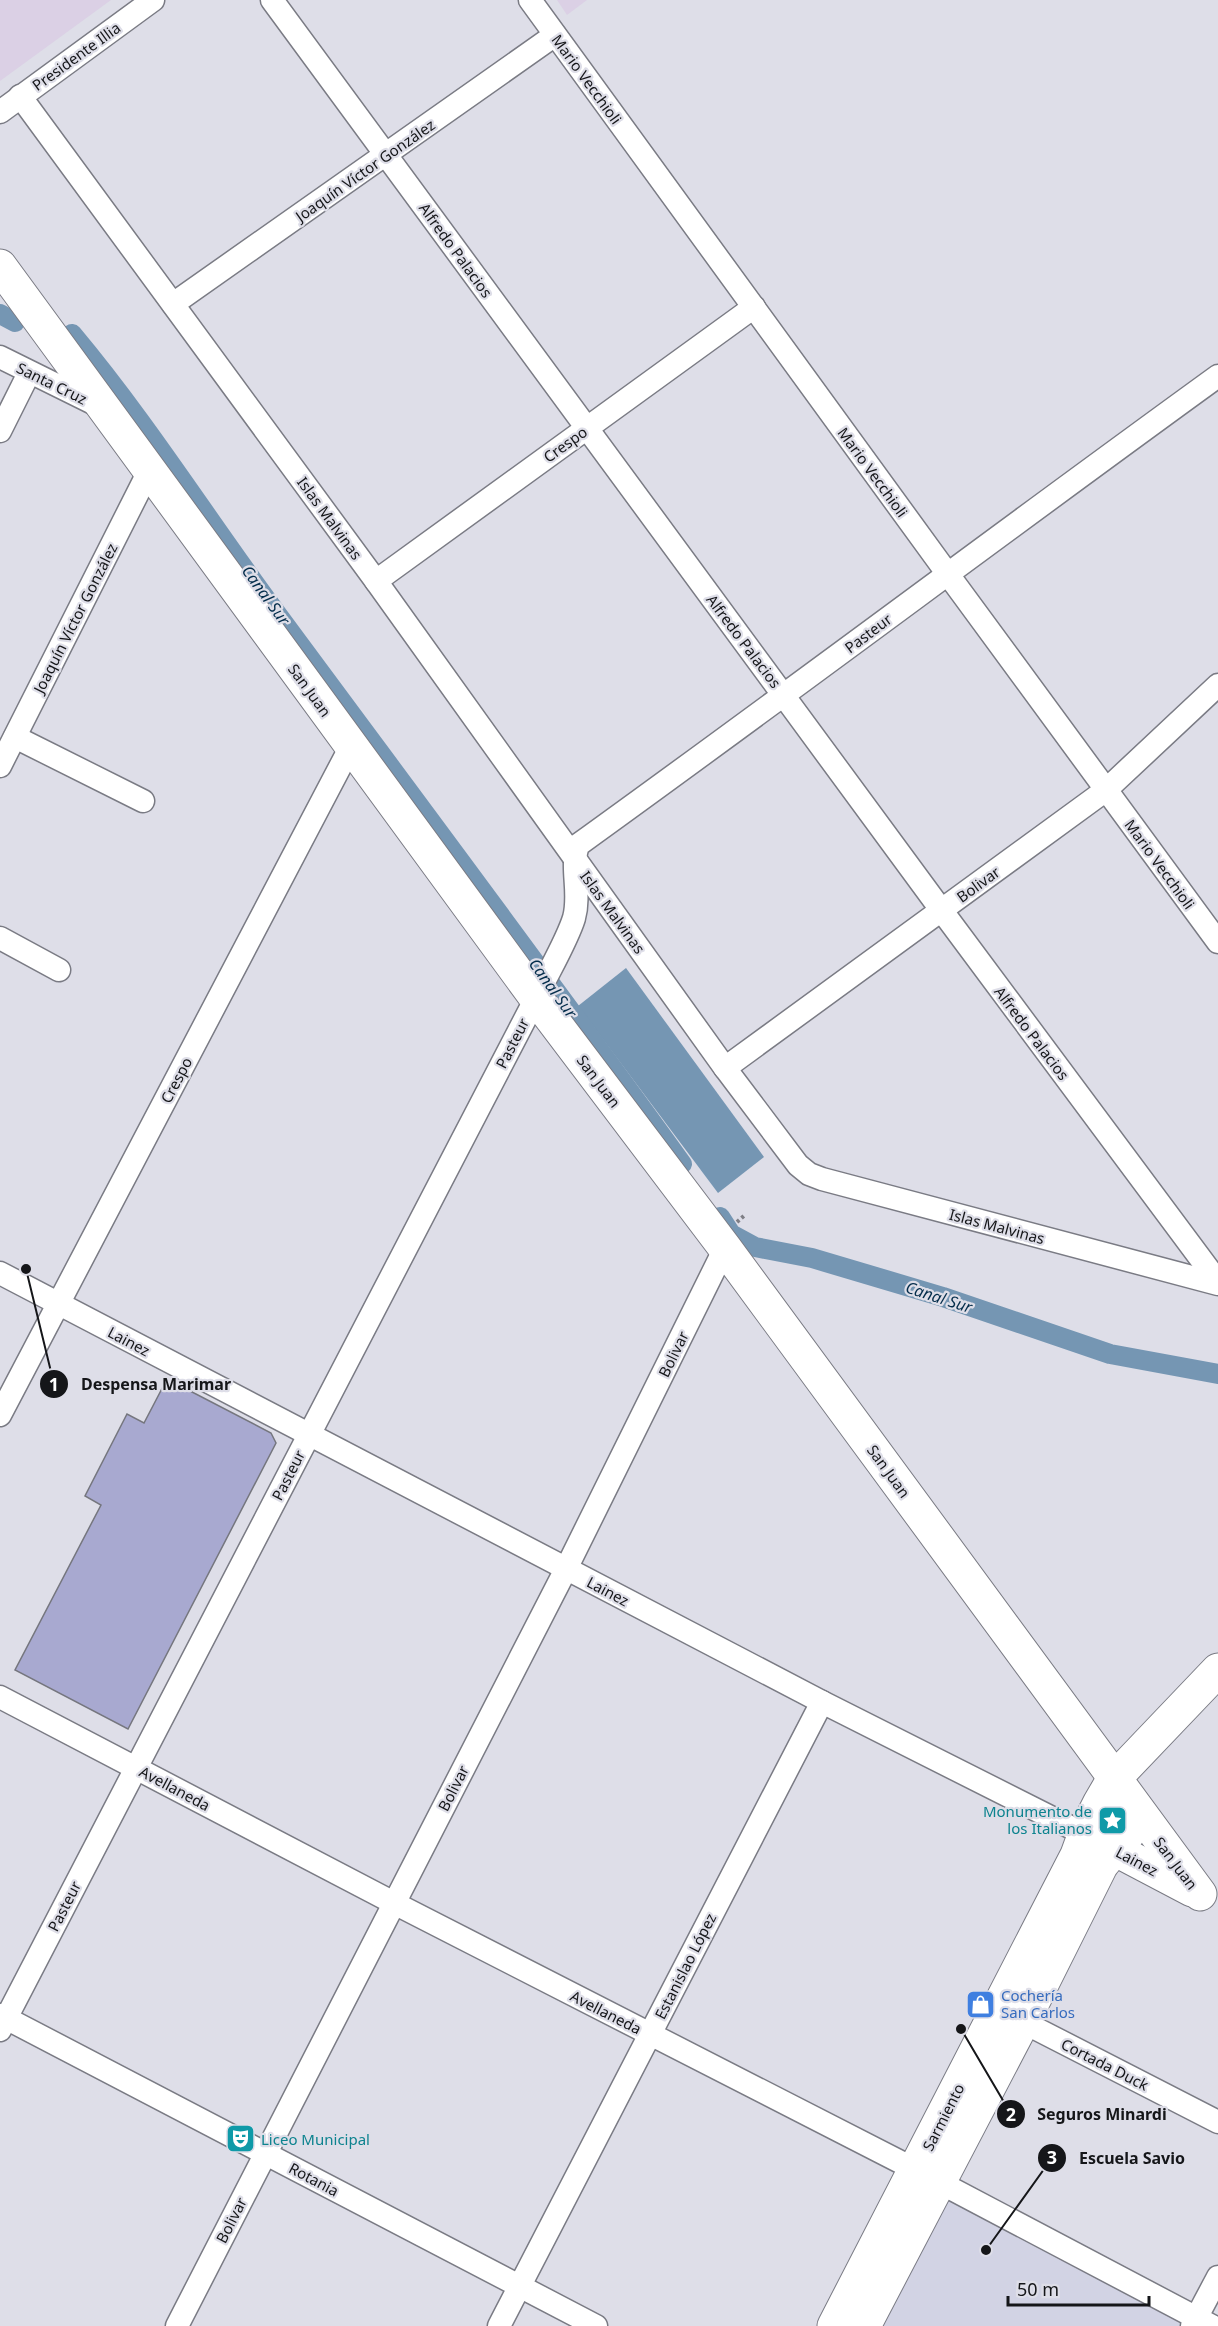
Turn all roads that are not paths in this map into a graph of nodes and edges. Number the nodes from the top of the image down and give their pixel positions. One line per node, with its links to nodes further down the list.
1 (153, 0): 5 (street, Presidente Illia)
2 (272, 0): 7 (street, Alfredo Palacios)
3 (530, 0): 4 (street, Mario Vecchioli)
4 (555, 35): 7 (street, Joaquín Víctor González); 10 (street, Mario Vecchioli)
5 (20, 96): 6 (street, Presidente Illia); 9 (street, Islas Malvinas)
6 (0, 112)
7 (386, 156): 9 (street, Joaquín Víctor González); 15 (street, Alfredo Palacios)
8 (0, 266): 14 (street, San Juan)
9 (174, 304): 19 (street, Islas Malvinas)
10 (754, 307): 15 (street, Crespo); 18 (street, Mario Vecchioli)
11 (0, 357): 12 (street, Santa Cruz)
12 (29, 373): 14 (street, Santa Cruz); 16 (street)
13 (1215, 385): 18 (street, Pasteur)
14 (105, 409): 17 (street, San Juan)
15 (586, 428): 19 (street, Crespo); 21 (street, Alfredo Palacios)
16 (0, 431)
17 (150, 469): 22 (street, Joaquín Víctor González); 23 (street, San Juan)
18 (947, 573): 21 (street, Pasteur); 25 (street, Mario Vecchioli)
19 (376, 581): 27 (street, Islas Malvinas)
20 (1218, 685): 25 (street, Bolivar)
21 (785, 696): 27 (street, Pasteur); 29 (street, Alfredo Palacios)
22 (15, 738): 24 (street, Joaquín Víctor González); 26 (street)
23 (351, 746): 34 (street, San Juan); 39 (street, Crespo)
24 (0, 766)
25 (1106, 790): 29 (street, Bolivar); 32 (street, Mario Vecchioli)
26 (143, 801)
27 (573, 857): 28 (street, Islas Malvinas); 30 (street, Pasteur)
28 (612, 911): 30 (street); 35 (street, Islas Malvinas)
29 (942, 911): 35 (street, Bolivar); 38 (street, Alfredo Palacios)
30 (570, 925): 34 (street, Pasteur)
31 (0, 938): 33 (street)
32 (1218, 942)
33 (59, 970)
34 (536, 998): 36 (street, San Juan); 41 (street, Pasteur)
35 (725, 1068): 38 (street, Islas Malvinas)
36 (725, 1248): 42 (street, Bolivar); 47 (street, San Juan)
37 (0, 1273): 39 (street, Lainez)
38 (1218, 1283)
39 (58, 1304): 40 (street, Crespo); 41 (street, Lainez)
40 (0, 1415)
41 (309, 1435): 42 (street, Lainez); 46 (street, Pasteur)
42 (566, 1569): 45 (street, Lainez); 52 (street, Bolivar)
43 (1218, 1670): 47 (street, Sarmiento)
44 (0, 1697): 46 (street, Avellaneda)
45 (822, 1702): 49 (street, Lainez); 55 (street, Estanislao López)
46 (136, 1767): 52 (street, Avellaneda); 53 (street, Pasteur)
47 (1114, 1779): 48 (street, San Juan); 49 (street, Sarmiento)
48 (1136, 1809): 50 (street, Sarmiento); 51 (street, San Juan)
49 (1084, 1834): 50 (street, Lainez); 58 (street, Sarmiento)
50 (1114, 1850): 51 (street, Lainez); 54 (street, Sarmiento)
51 (1209, 1899)
52 (394, 1903): 55 (street, Avellaneda); 57 (street, Bolivar)
53 (2, 2021): 57 (street, Rotania)
54 (1023, 2022): 56 (street, Cortada Duck); 58 (street, Sarmiento)
55 (650, 2034): 58 (street, Avellaneda); 60 (street, Estanislao López)
56 (1218, 2122)
57 (265, 2153): 60 (street, Rotania); 62 (street, Bolivar)
58 (928, 2176): 61 (street, Avellaneda); 65 (street, Sarmiento); 66 (street, Sarmiento)
59 (1218, 2277): 61 (street)
60 (519, 2286): 63 (street, Estanislao López); 64 (street, Rotania)
61 (1200, 2323)
62 (177, 2326)
63 (499, 2326)
64 (596, 2326)
65 (834, 2326)
66 (864, 2326)

